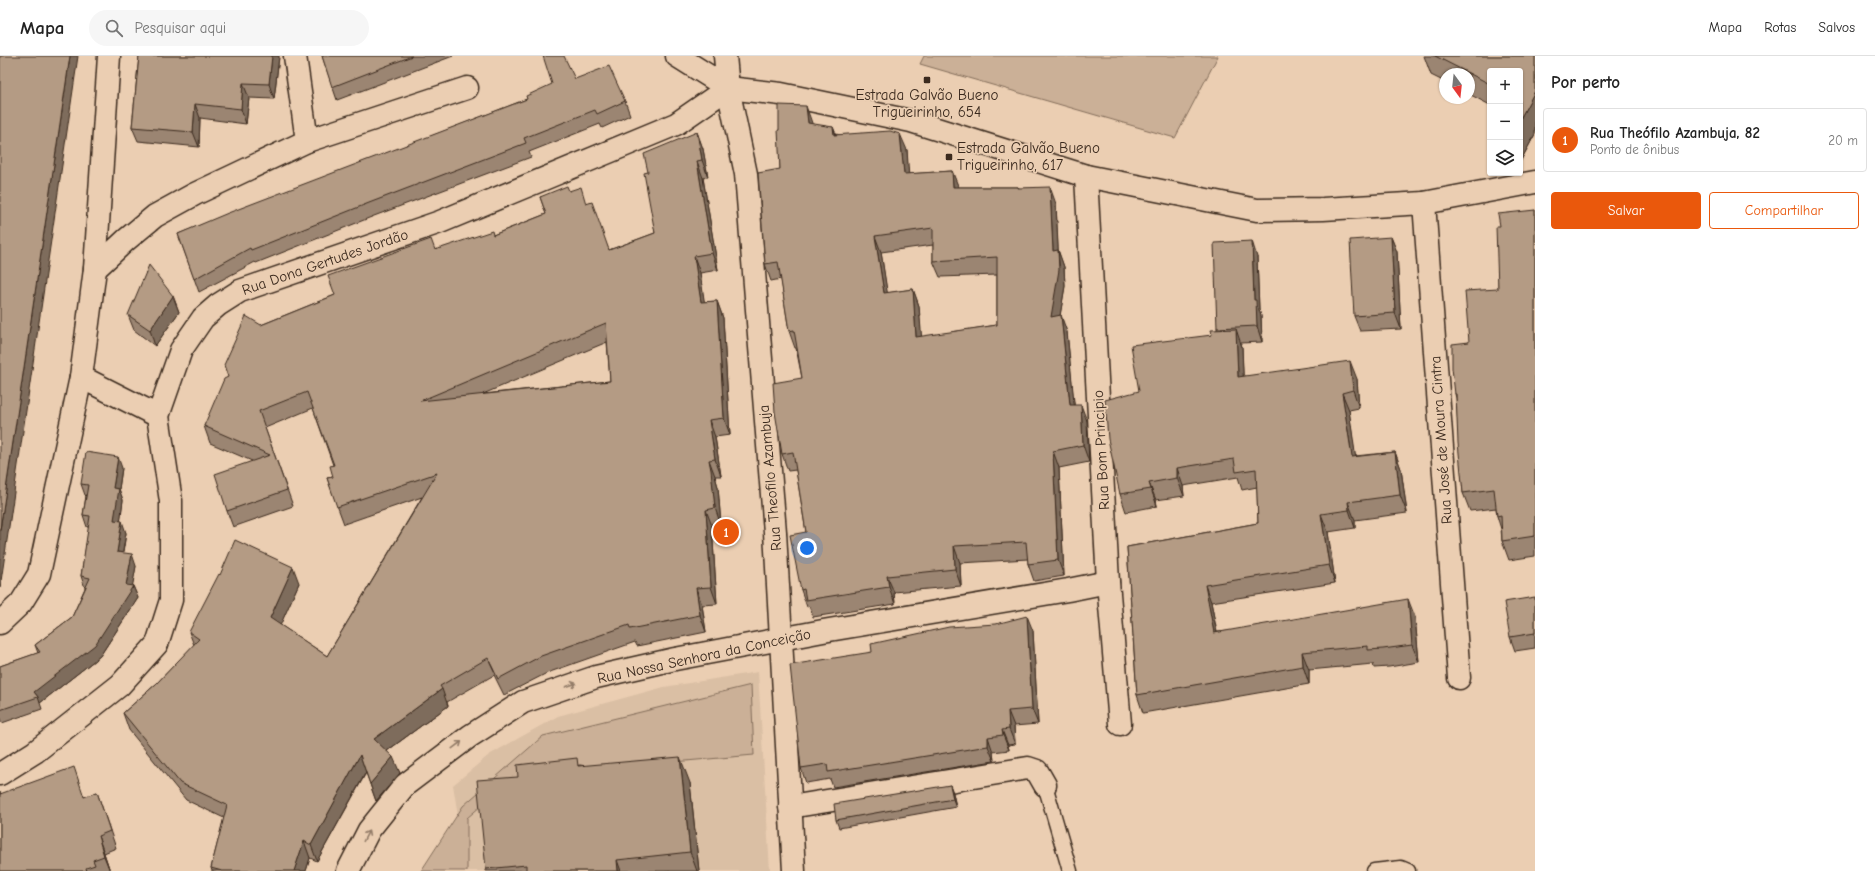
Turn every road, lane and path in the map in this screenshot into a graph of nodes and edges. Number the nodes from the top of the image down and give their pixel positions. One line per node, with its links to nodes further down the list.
1 (109, 56): 11 (street)
2 (295, 56): 7 (street)
3 (677, 56): 6 (street)
4 (724, 56): 6 (street, Rua Theofilo Azambuja)
5 (467, 88): 7 (street)
6 (728, 88): 8 (street); 13 (street, Rua Dona Gertudes Jordão); 16 (street, Rua Theofilo Azambuja)
7 (307, 141): 11 (street)
8 (1086, 176): 10 (street); 14 (street, Rua Bom Principio)
9 (1535, 182): 10 (street)
10 (1424, 202): 17 (street, Rua José de Moura Cintra)
11 (95, 269): 12 (street)
12 (81, 377): 13 (street); 15 (street)
13 (158, 416): 19 (street, Rua Dona Gertudes Jordão)
14 (1108, 582): 16 (street, Rua Nossa Senhora da Conceição); 18 (street, Rua Bom Principio)
15 (0, 623)
16 (782, 639): 21 (street, Rua Theofilo Azambuja); 22 (street, Rua Nossa Senhora da Conceição, one-way to 16)
17 (1459, 678)
18 (1120, 724)
19 (0, 774)
20 (1045, 786): 21 (street); 24 (lane)
21 (790, 806): 23 (street, Rua Theofilo Azambuja)
22 (348, 871)
23 (794, 871)
24 (1070, 871)
25 (1374, 871): 26 (lane)
26 (1408, 871)

